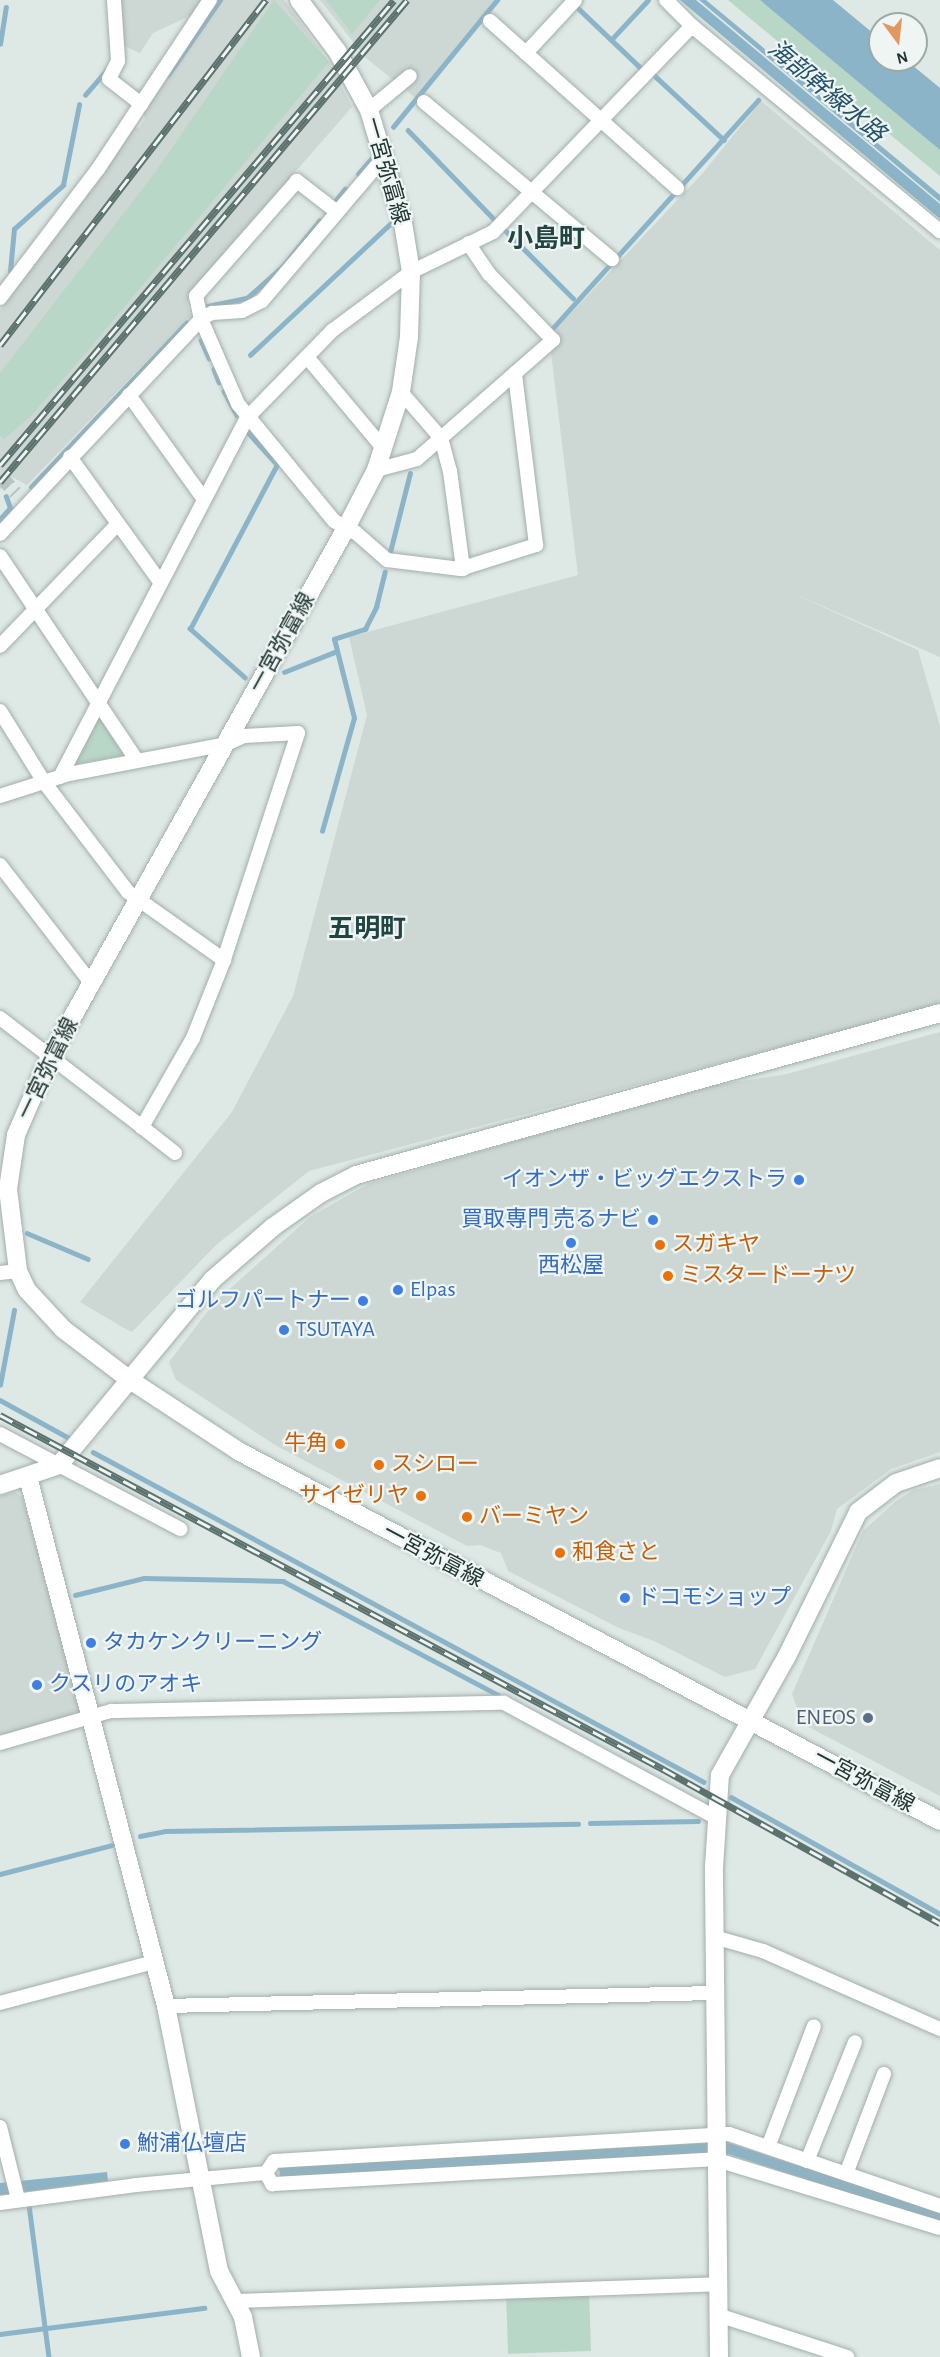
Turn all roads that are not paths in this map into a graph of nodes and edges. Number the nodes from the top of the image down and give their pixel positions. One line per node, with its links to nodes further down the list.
1 (114, 0): 11 (street)
2 (210, 0): 11 (street)
3 (299, 0): 12 (street, 一宮弥富線)
4 (575, 0): 8 (street)
5 (666, 0): 7 (street)
6 (490, 21): 8 (street)
7 (692, 26): 13 (street); 18 (street)
8 (526, 53): 13 (street)
9 (410, 76): 12 (street)
10 (423, 102): 16 (street)
11 (141, 104): 22 (street)
12 (369, 110): 14 (street, 一宮弥富線)
13 (602, 121): 15 (street); 16 (street)
14 (385, 156): 17 (street); 21 (street, 一宮弥富線)
15 (677, 188)
16 (533, 193): 19 (street); 20 (street)
17 (337, 212): 23 (street); 23 (street)
18 (940, 231)
19 (468, 243): 21 (street); 25 (street)
20 (612, 259)
21 (411, 272): 24 (street); 26 (street, 一宮弥富線)
22 (0, 298)
23 (201, 319): 27 (street); 28 (street)
24 (307, 357): 28 (street); 30 (street)
25 (515, 373): 29 (street); 40 (street)
26 (401, 392): 29 (street); 30 (street, 一宮弥富線)
27 (129, 395): 31 (street); 34 (street)
28 (248, 418): 34 (street); 37 (street)
29 (441, 438): 32 (street); 40 (street)
30 (383, 448): 32 (street, 一宮弥富線)
31 (70, 457): 35 (street); 36 (street)
32 (376, 470): 37 (street, 一宮弥富線)
33 (16, 493): 35 (street)
34 (203, 498): 41 (street)
35 (27, 503): 38 (street)
36 (118, 524): 41 (street); 42 (street)
37 (345, 530): 40 (street); 46 (street, 一宮弥富線)
38 (0, 534)
39 (0, 556): 42 (street)
40 (463, 569)
41 (160, 582): 44 (street)
42 (35, 608): 43 (street); 44 (street)
43 (0, 646)
44 (97, 701): 47 (street); 48 (street)
45 (0, 711): 49 (street)
46 (226, 744): 47 (street); 52 (street, 一宮弥富線); 53 (street)
47 (136, 759): 48 (street)
48 (60, 777): 49 (street)
49 (44, 782): 50 (street); 52 (street)
50 (0, 796)
51 (0, 865): 54 (street)
52 (141, 899): 53 (street); 54 (street, 一宮弥富線)
53 (224, 960): 58 (street)
54 (92, 984): 57 (street, 一宮弥富線)
55 (940, 1013): 61 (street)
56 (0, 1018): 57 (street)
57 (49, 1059): 58 (street); 60 (street, 一宮弥富線)
58 (142, 1127): 59 (street)
59 (175, 1153)
60 (9, 1272): 61 (street, 一宮弥富線)
61 (130, 1380): 63 (street); 69 (street, 一宮弥富線)
62 (0, 1434): 63 (street)
63 (59, 1465): 65 (street); 67 (street)
64 (940, 1468): 69 (street)
65 (28, 1478): 66 (street); 68 (street)
66 (0, 1485)
67 (180, 1529)
68 (91, 1718): 70 (street); 71 (street); 74 (street)
69 (749, 1720): 71 (street); 72 (street, 一宮弥富線)
70 (0, 1743)
71 (717, 1818): 73 (street)
72 (940, 1821)
73 (714, 1937): 75 (street); 79 (street)
74 (154, 1962): 76 (street); 77 (street)
75 (714, 1994): 77 (street); 83 (street)
76 (0, 2003)
77 (166, 2006): 88 (street)
78 (814, 2026): 84 (street)
79 (940, 2029)
80 (855, 2042): 85 (street)
81 (884, 2074): 87 (street)
82 (0, 2127): 89 (street)
83 (714, 2147): 84 (street); 86 (street); 86 (street); 92 (street); 93 (street)
84 (768, 2147): 85 (street)
85 (807, 2161): 87 (street)
86 (266, 2174): 88 (street)
87 (846, 2174): 91 (street)
88 (203, 2179): 89 (street); 94 (street)
89 (16, 2191): 90 (street)
90 (0, 2203)
91 (940, 2206)
92 (940, 2228)
93 (718, 2284): 94 (street); 95 (street)
94 (237, 2301): 96 (street)
95 (718, 2315): 97 (street); 98 (street)
96 (251, 2357)
97 (719, 2357)
98 (846, 2357)

